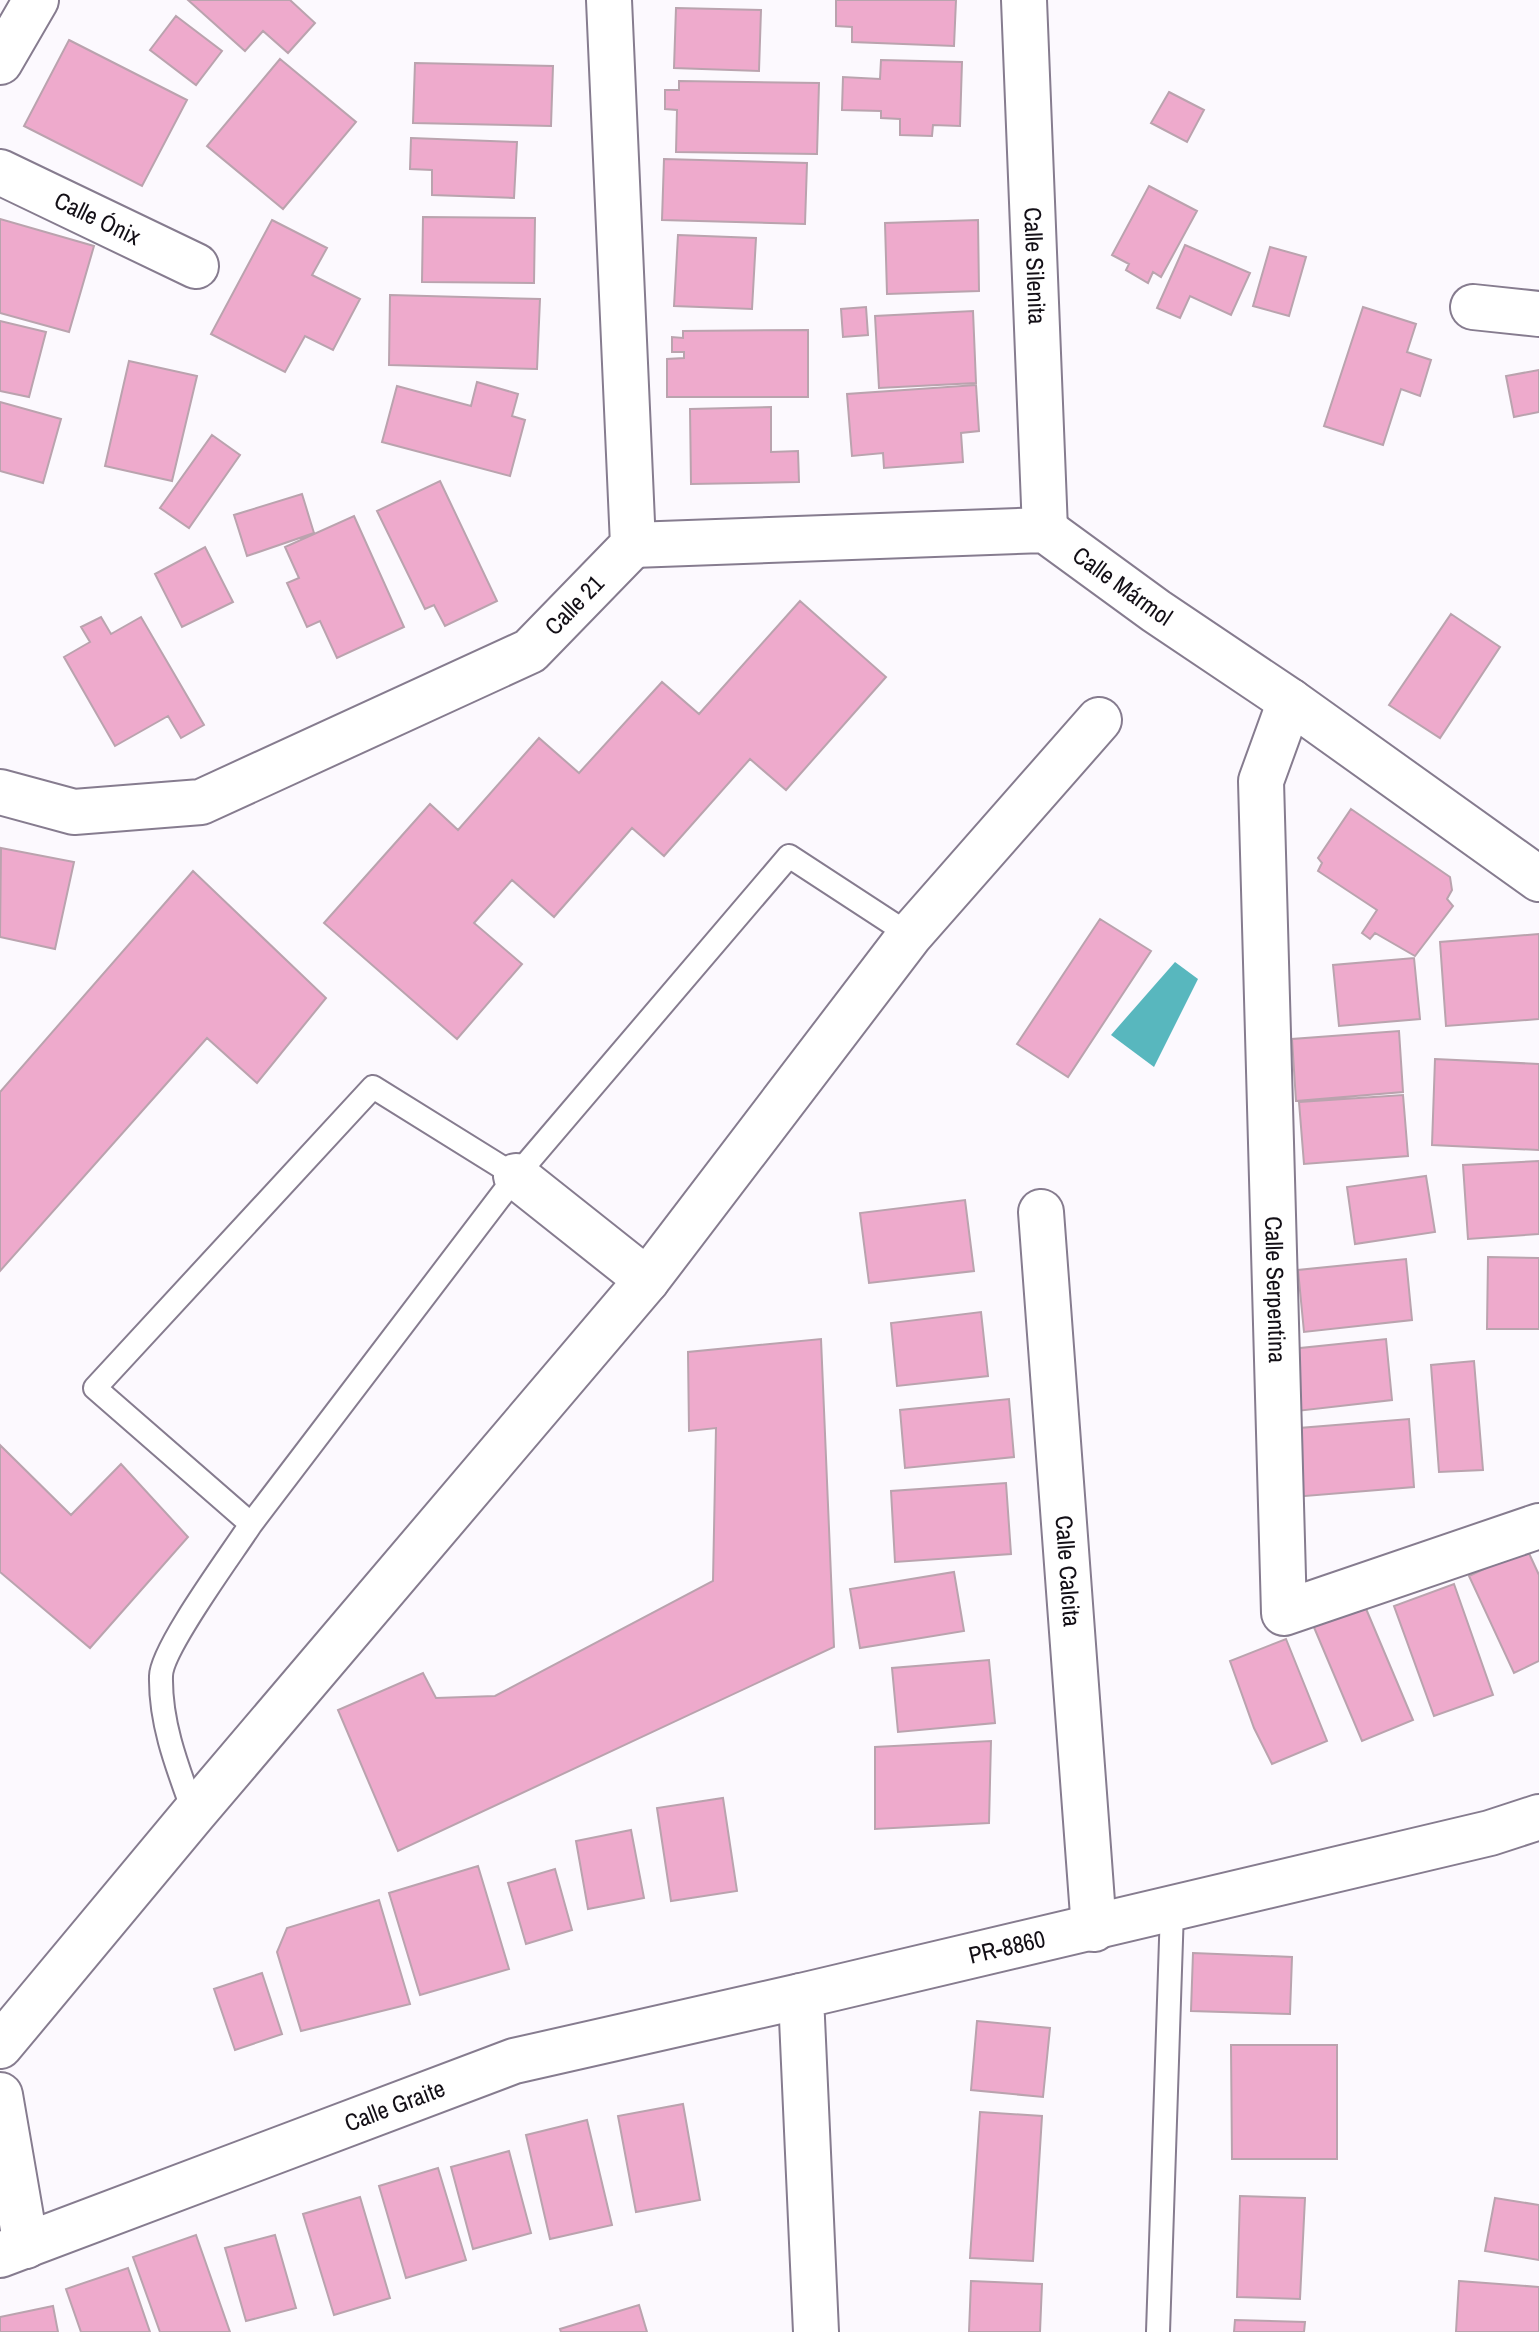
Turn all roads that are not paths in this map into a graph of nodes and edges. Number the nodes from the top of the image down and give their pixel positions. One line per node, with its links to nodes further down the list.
1 (36, 0): 4 (street)
2 (609, 0): 10 (street)
3 (1024, 0): 9 (street, Calle Silenita)
4 (0, 62)
5 (0, 172): 6 (street, Calle Ónix)
6 (196, 266)
7 (1473, 307): 8 (street)
8 (1539, 314)
9 (1045, 530): 10 (street); 11 (street, Calle Mármol)
10 (633, 545): 13 (street, Calle 21)
11 (1290, 701): 14 (street, Calle Mármol); 20 (street, Calle Serpentina)
12 (1099, 720): 15 (street)
13 (0, 792)
14 (1539, 879)
15 (910, 935): 16 (lane); 18 (street)
16 (516, 1176): 18 (street); 19 (lane); 19 (lane)
17 (1041, 1212): 24 (street, Calle Calcita)
18 (647, 1280): 21 (street)
19 (251, 1524): 21 (lane)
20 (1539, 1526)
21 (194, 1813): 26 (street)
22 (1539, 1817): 23 (street, PR-8860 / PR-8860)
23 (1172, 1910): 24 (street, PR-8860 / PR-8860); 30 (lane)
24 (1094, 1929): 25 (street, PR-8860 / PR-8860)
25 (801, 1996): 28 (street, Calle Graite); 29 (street)
26 (0, 2046)
27 (0, 2095): 28 (street)
28 (13, 2250)
29 (816, 2332)
30 (1158, 2332)

